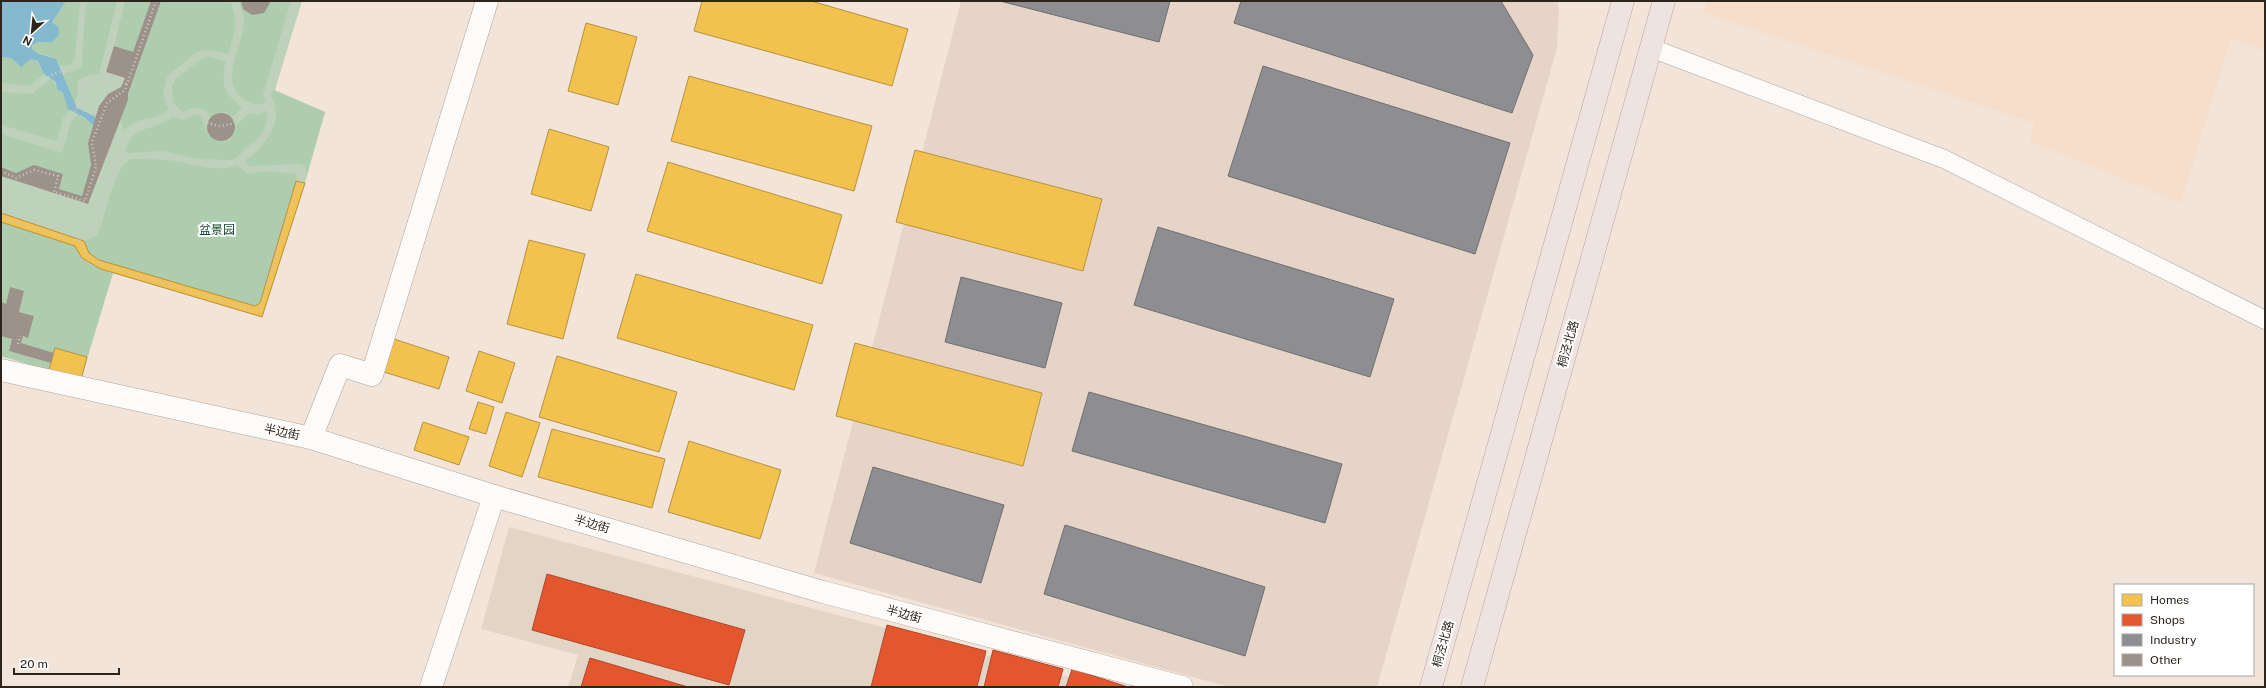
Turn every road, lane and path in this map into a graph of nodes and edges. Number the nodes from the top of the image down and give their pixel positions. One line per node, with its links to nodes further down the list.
1 (84, 1): 13 (path)
2 (122, 1): 11 (path)
3 (156, 1): 12 (path)
4 (235, 1): 10 (path)
5 (294, 1): 15 (path)
6 (487, 1): 25 (street)
7 (1623, 1): 29 (main road, 桐泾北路)
8 (1664, 1): 9 (main road, 桐泾北路)
9 (1651, 48): 23 (lane); 30 (main road, 桐泾北路)
10 (232, 58): 14 (path); 16 (path)
11 (102, 79): 12 (path); 17 (path)
12 (127, 84): 20 (path)
13 (1, 87)
14 (247, 105): 15 (path); 16 (path)
15 (271, 105): 19 (path)
16 (173, 111): 18 (path)
17 (1, 129)
18 (120, 157): 19 (path); 22 (path)
19 (239, 160): 22 (path)
20 (1, 172)
21 (1, 217): 22 (path)
22 (79, 240)
23 (2265, 320)
24 (1, 370): 25 (street, 半边街)
25 (311, 438): 26 (street, 半边街)
26 (494, 496): 27 (street); 28 (street, 半边街)
27 (431, 687)
28 (1182, 687)
29 (1431, 687)
30 (1472, 687)

